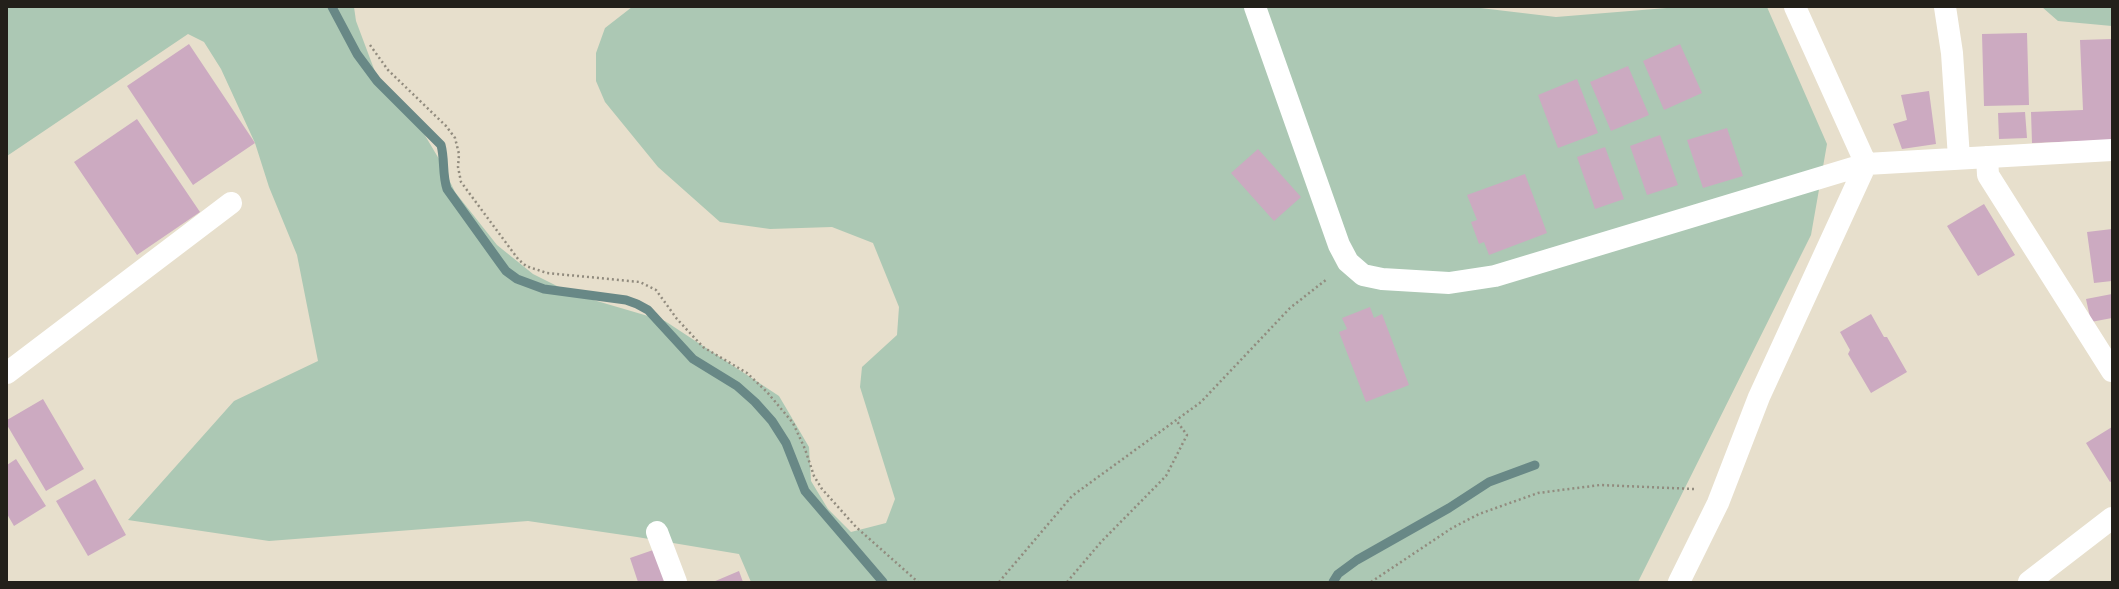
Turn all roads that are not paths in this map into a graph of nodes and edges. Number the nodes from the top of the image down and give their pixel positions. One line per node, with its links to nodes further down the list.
1 (1255, 7): 7 (street)
2 (1795, 7): 7 (street)
3 (1945, 7): 6 (street)
4 (2112, 150): 5 (street)
5 (1987, 157): 6 (street); 9 (street)
6 (1959, 158): 7 (street)
7 (1866, 164): 14 (street)
8 (231, 203): 10 (street)
9 (2112, 371)
10 (7, 374)
11 (2112, 518): 15 (street)
12 (657, 532): 13 (street)
13 (676, 582)
14 (1679, 582)
15 (2029, 582)

